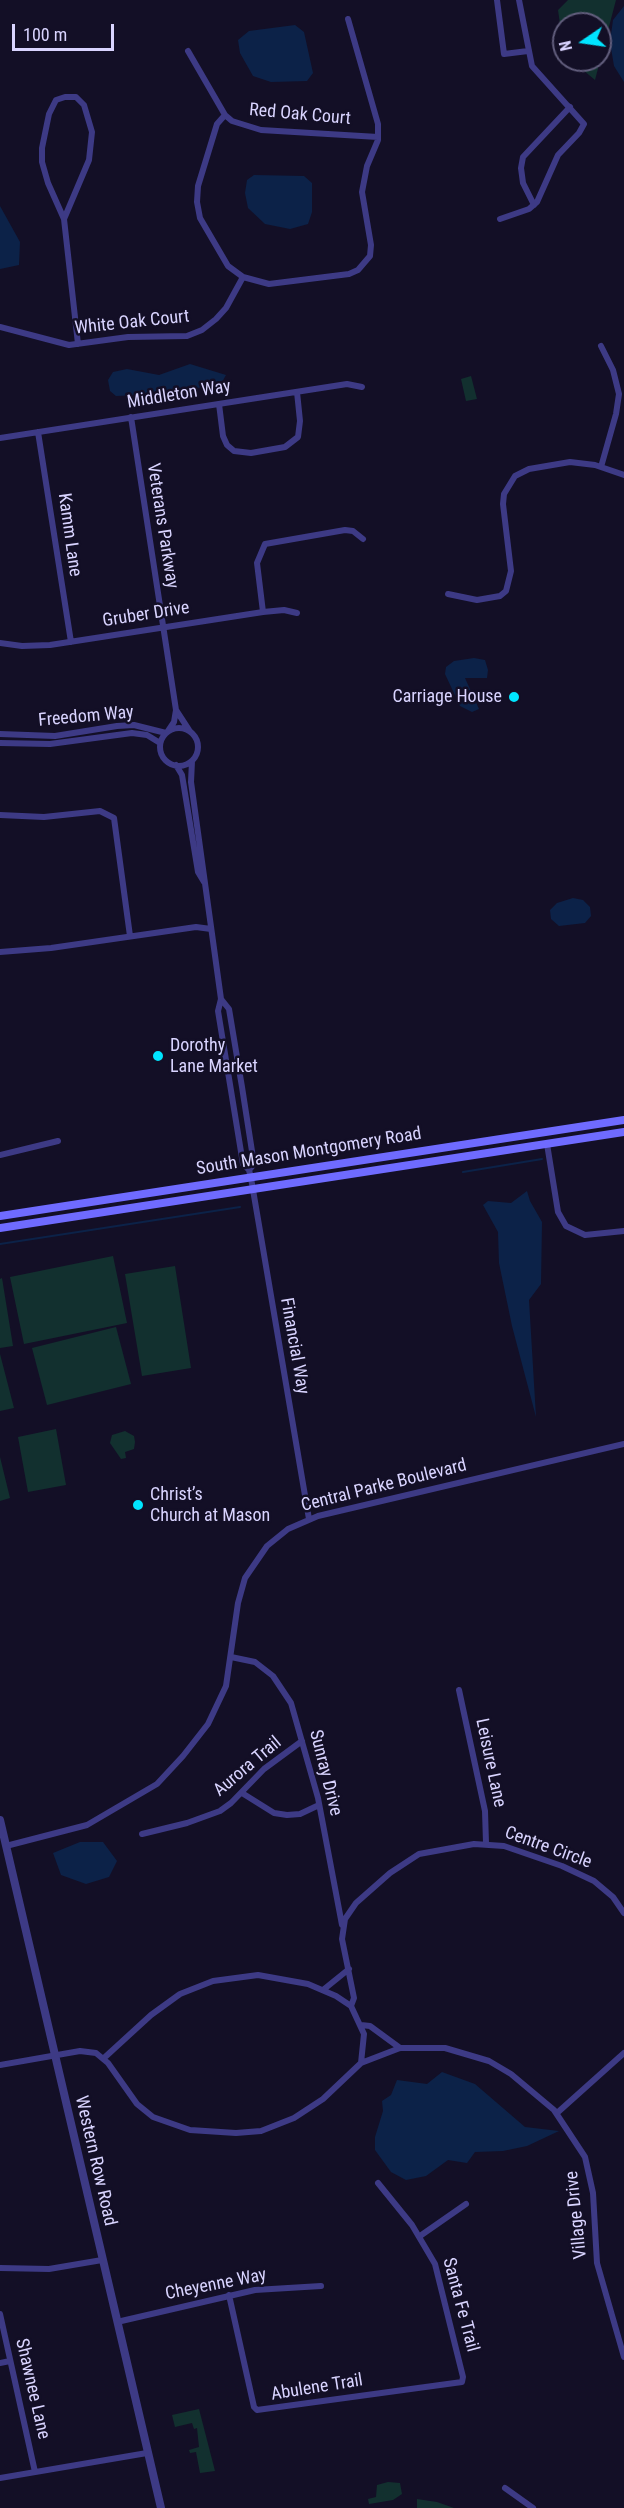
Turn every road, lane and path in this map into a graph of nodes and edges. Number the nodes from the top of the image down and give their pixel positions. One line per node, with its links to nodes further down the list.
1 (497, 0): 5 (street)
2 (519, 0): 5 (street)
3 (348, 19): 8 (street)
4 (188, 51): 7 (street, Red Oak Court)
5 (528, 51): 6 (street)
6 (570, 107): 9 (street); 9 (street)
7 (225, 115): 8 (street, Red Oak Court); 12 (street)
8 (378, 137): 12 (street)
9 (534, 205): 11 (street)
10 (64, 219): 10 (street); 14 (street)
11 (500, 219)
12 (243, 278): 14 (street, White Oak Court)
13 (0, 327): 14 (street, White Oak Court)
14 (78, 344)
15 (601, 346): 22 (street)
16 (362, 387): 17 (street, Middleton Way)
17 (297, 392): 18 (street, Middleton Way); 18 (street)
18 (219, 404): 19 (street, Middleton Way)
19 (131, 417): 20 (street, Middleton Way); 28 (street, Veterans Parkway)
20 (38, 432): 21 (street, Middleton Way); 29 (street, Kamm Lane)
21 (0, 438)
22 (602, 467): 23 (street); 25 (street)
23 (624, 475)
24 (363, 539): 26 (street)
25 (448, 594)
26 (263, 612): 27 (street, Gruber Drive); 28 (street, Gruber Drive)
27 (297, 613)
28 (163, 628): 29 (street, Gruber Drive); 31 (street, Veterans Parkway)
29 (71, 642): 30 (street, Gruber Drive)
30 (0, 643)
31 (176, 710): 32 (street, Veterans Parkway); 33 (street, Veterans Parkway)
32 (189, 730): 33 (street); 38 (street)
33 (167, 732): 35 (street, Freedom Way); 37 (street)
34 (0, 734): 35 (street, Freedom Way)
35 (8, 735): 36 (street, Freedom Way)
36 (3, 743): 37 (street, Freedom Way)
37 (160, 743): 39 (street)
38 (192, 761): 39 (street); 41 (street)
39 (176, 765): 41 (street)
40 (0, 815): 43 (street)
41 (204, 882): 42 (street)
42 (211, 929): 43 (street); 45 (street)
43 (130, 936): 44 (street)
44 (0, 952)
45 (221, 999): 51 (street); 51 (street)
46 (624, 1120): 51 (main road, South Mason Montgomery Road)
47 (624, 1132): 49 (main road, South Mason Montgomery Road)
48 (58, 1141): 50 (street)
49 (547, 1144): 52 (main road, South Mason Montgomery Road); 55 (street)
50 (0, 1155)
51 (250, 1174): 52 (street, Financial Way); 53 (main road, South Mason Montgomery Road)
52 (252, 1189): 54 (main road, South Mason Montgomery Road); 57 (street, Financial Way)
53 (0, 1216)
54 (0, 1228)
55 (624, 1231)
56 (624, 1444): 57 (street, Central Parke Boulevard)
57 (309, 1519): 58 (street, Central Parke Boulevard)
58 (231, 1657): 60 (street, Sunray Drive); 66 (street, Central Parke Boulevard)
59 (459, 1690): 65 (street, Leisure Lane)
60 (302, 1741): 61 (street, Aurora Trail); 62 (street, Sunray Drive)
61 (242, 1793): 62 (street); 64 (street, Aurora Trail)
62 (319, 1804): 68 (street, Sunray Drive)
63 (0, 1820): 66 (street, Western Row Road)
64 (142, 1834)
65 (486, 1844): 67 (street, Centre Circle); 68 (street, Centre Circle)
66 (6, 1846): 75 (street, Western Row Road)
67 (624, 1913)
68 (342, 1929): 69 (street)
69 (349, 1969): 70 (street); 71 (street)
70 (323, 1990): 71 (street); 76 (street)
71 (351, 2006): 72 (street)
72 (362, 2025): 73 (street); 77 (street)
73 (400, 2048): 77 (street, Village Drive); 79 (street, Village Drive)
74 (624, 2053): 79 (street)
75 (56, 2055): 76 (street); 78 (street); 83 (street, Western Row Road)
76 (104, 2058): 77 (street, Village Drive)
77 (361, 2063)
78 (0, 2065)
79 (557, 2113): 89 (street, Village Drive)
80 (378, 2183): 82 (street, Santa Fe Trail)
81 (466, 2204): 82 (street)
82 (420, 2236): 92 (street, Santa Fe Trail)
83 (102, 2260): 84 (street); 88 (street, Western Row Road)
84 (0, 2268)
85 (321, 2286): 86 (street, Cheyenne Way)
86 (229, 2295): 88 (street, Cheyenne Way); 92 (street, Abulene Trail)
87 (0, 2314): 90 (street, Shawnee Lane)
88 (117, 2322): 93 (street, Western Row Road)
89 (624, 2358)
90 (10, 2361): 91 (street); 94 (street, Shawnee Lane)
91 (0, 2363)
92 (463, 2381)
93 (147, 2453): 94 (street); 97 (street, Western Row Road)
94 (35, 2472): 95 (street)
95 (0, 2478)
96 (505, 2488): 98 (street)
97 (161, 2508)
98 (532, 2508)

